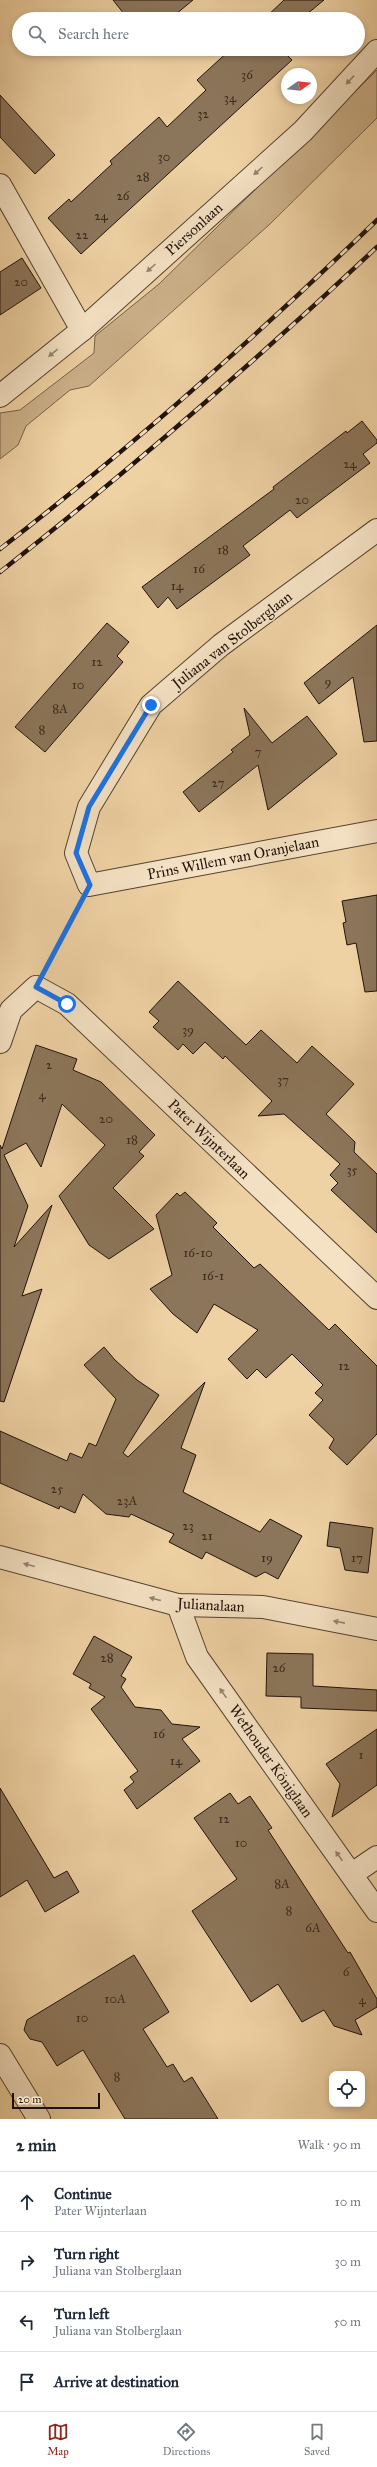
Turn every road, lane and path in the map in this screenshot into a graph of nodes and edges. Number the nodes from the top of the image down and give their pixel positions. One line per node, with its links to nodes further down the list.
1 (377, 51): 3 (street, Piersonlaan, one-way to 3)
2 (0, 185): 3 (street)
3 (82, 330): 4 (street, Piersonlaan, one-way to 4)
4 (0, 396)
5 (377, 530): 7 (street, Juliana van Stolberglaan)
6 (377, 831): 7 (street, Prins Willem van Oranjelaan)
7 (90, 885): 8 (path)
8 (36, 987): 9 (street); 10 (street, Pater Wijnterlaan)
9 (0, 1042)
10 (377, 1298)
11 (0, 1557): 12 (street, Julianalaan, one-way to 11)
12 (178, 1605): 13 (street, Julianalaan, one-way to 12); 15 (street, Wethouder Königlaan, one-way to 12)
13 (377, 1629)
14 (377, 1857): 15 (street)
15 (352, 1874): 16 (street, Wethouder Königlaan)
16 (377, 1911)
17 (0, 2055): 18 (street)
18 (39, 2119)

